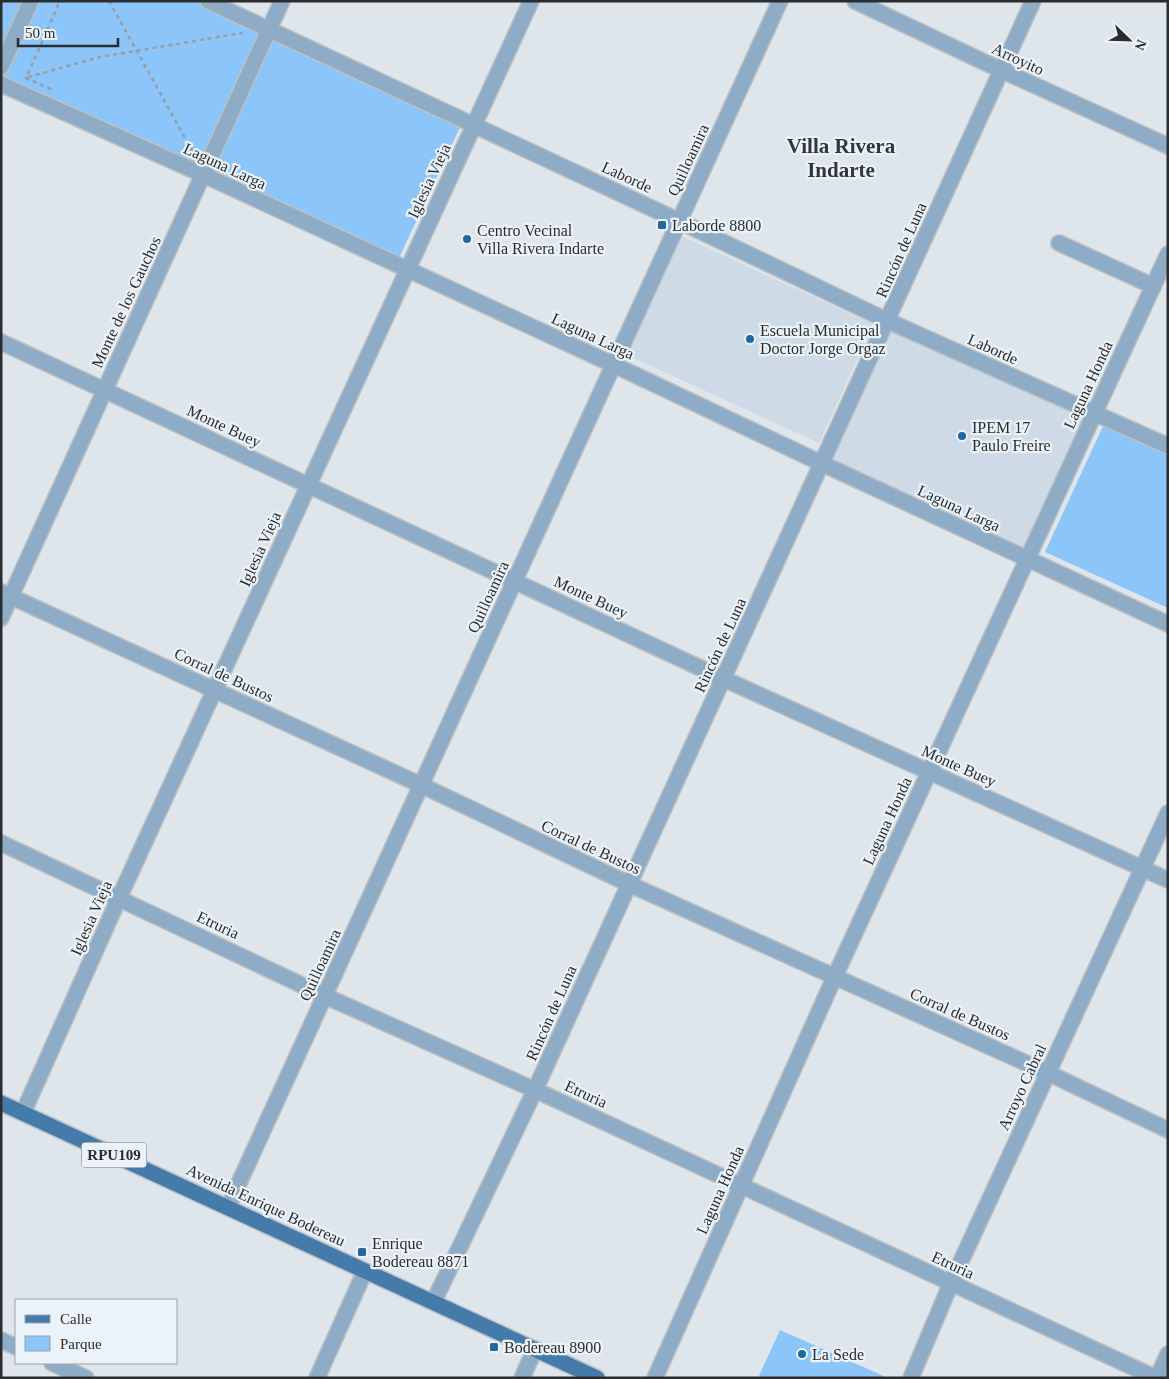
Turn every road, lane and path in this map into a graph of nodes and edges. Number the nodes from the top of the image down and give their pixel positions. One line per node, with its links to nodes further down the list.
1 (31, 1): 13 (street)
2 (60, 1): 15 (path)
3 (110, 1): 12 (path)
4 (208, 1): 10 (street, Laborde)
5 (282, 1): 10 (street, Monte de los Gauchos)
6 (531, 1): 18 (street, Iglesia Vieja)
7 (780, 1): 24 (street, Quilloamira)
8 (855, 1): 14 (street, Arroyito)
9 (1033, 1): 14 (street, Rincón de Luna)
10 (268, 30): 18 (street, Laborde); 23 (street, Monte de los Gauchos)
11 (246, 32): 12 (path)
12 (138, 50): 15 (path); 22 (path)
13 (1, 67)
14 (1001, 70): 19 (street, Arroyito); 29 (street, Rincón de Luna)
15 (26, 78): 17 (path)
16 (1, 84): 23 (street, Laguna Larga)
17 (53, 90)
18 (474, 126): 24 (street, Laborde); 27 (street, Iglesia Vieja)
19 (1168, 146)
20 (201, 151): 22 (path)
21 (188, 155): 22 (path)
22 (197, 160)
23 (204, 175): 27 (street, Laguna Larga); 32 (street, Monte de los Gauchos)
24 (679, 221): 29 (street, Laborde); 31 (street, Quilloamira)
25 (1059, 243): 28 (street)
26 (1168, 254): 28 (street, Laguna Honda)
27 (408, 270): 31 (street, Laguna Larga); 36 (street, Iglesia Vieja)
28 (1153, 286): 33 (street, Laguna Honda)
29 (888, 321): 33 (street, Laborde); 35 (street, Rincón de Luna)
30 (1, 342): 32 (street, Monte Buey)
31 (614, 365): 35 (street, Laguna Larga); 38 (street, Quilloamira)
32 (104, 390): 36 (street, Monte Buey); 39 (street, Monte de los Gauchos)
33 (1094, 412): 34 (street, Laborde); 37 (street, Laguna Honda)
34 (1168, 446)
35 (823, 464): 37 (street, Laguna Larga); 42 (street, Rincón de Luna)
36 (308, 485): 38 (street, Monte Buey); 43 (street, Iglesia Vieja)
37 (1028, 559): 41 (street, Laguna Larga); 44 (street, Laguna Honda)
38 (515, 581): 42 (street, Monte Buey); 45 (street, Quilloamira)
39 (6, 594): 40 (street, Monte de los Gauchos); 43 (street, Corral de Bustos)
40 (1, 618)
41 (1168, 624)
42 (724, 679): 44 (street, Monte Buey); 50 (street, Rincón de Luna)
43 (216, 691): 45 (street, Corral de Bustos); 51 (street, Iglesia Vieja)
44 (930, 772): 48 (street, Monte Buey); 52 (street, Laguna Honda)
45 (421, 785): 50 (street, Corral de Bustos); 53 (street, Quilloamira)
46 (1168, 812): 48 (street, Arroyo Cabral)
47 (1, 843): 51 (street, Etruria)
48 (1142, 868): 49 (street, Monte Buey); 54 (street, Arroyo Cabral)
49 (1168, 880)
50 (629, 884): 52 (street, Corral de Bustos); 55 (street, Rincón de Luna)
51 (119, 898): 53 (street, Etruria); 57 (street, Iglesia Vieja)
52 (835, 976): 54 (street, Corral de Bustos); 59 (street, Laguna Honda)
53 (325, 996): 55 (street, Etruria); 60 (street, Quilloamira)
54 (1048, 1073): 58 (street, Corral de Bustos); 62 (street, Arroyo Cabral)
55 (535, 1090): 59 (street, Etruria); 63 (street, Rincón de Luna)
56 (1, 1103): 57 (main road, Avenida Enrique Bodereau / RPU109)
57 (23, 1113): 60 (main road, Avenida Enrique Bodereau / RPU109)
58 (1168, 1130)
59 (741, 1185): 62 (street, Etruria); 73 (street, Laguna Honda)
60 (228, 1206): 61 (main road, Avenida Enrique Bodereau / RPU109)
61 (365, 1271): 63 (main road, Avenida Enrique Bodereau / RPU109); 70 (street)
62 (951, 1283): 74 (street, Arroyo Cabral); 75 (street, Etruria)
63 (434, 1301): 66 (main road, Avenida Enrique Bodereau / RPU109)
64 (1, 1340): 65 (street)
65 (15, 1347)
66 (535, 1349): 71 (street); 72 (main road, Avenida Enrique Bodereau / RPU109)
67 (1168, 1354): 75 (street)
68 (54, 1364): 69 (street)
69 (86, 1378)
70 (317, 1378)
71 (522, 1378)
72 (597, 1378)
73 (655, 1378)
74 (911, 1378)
75 (1156, 1378)

